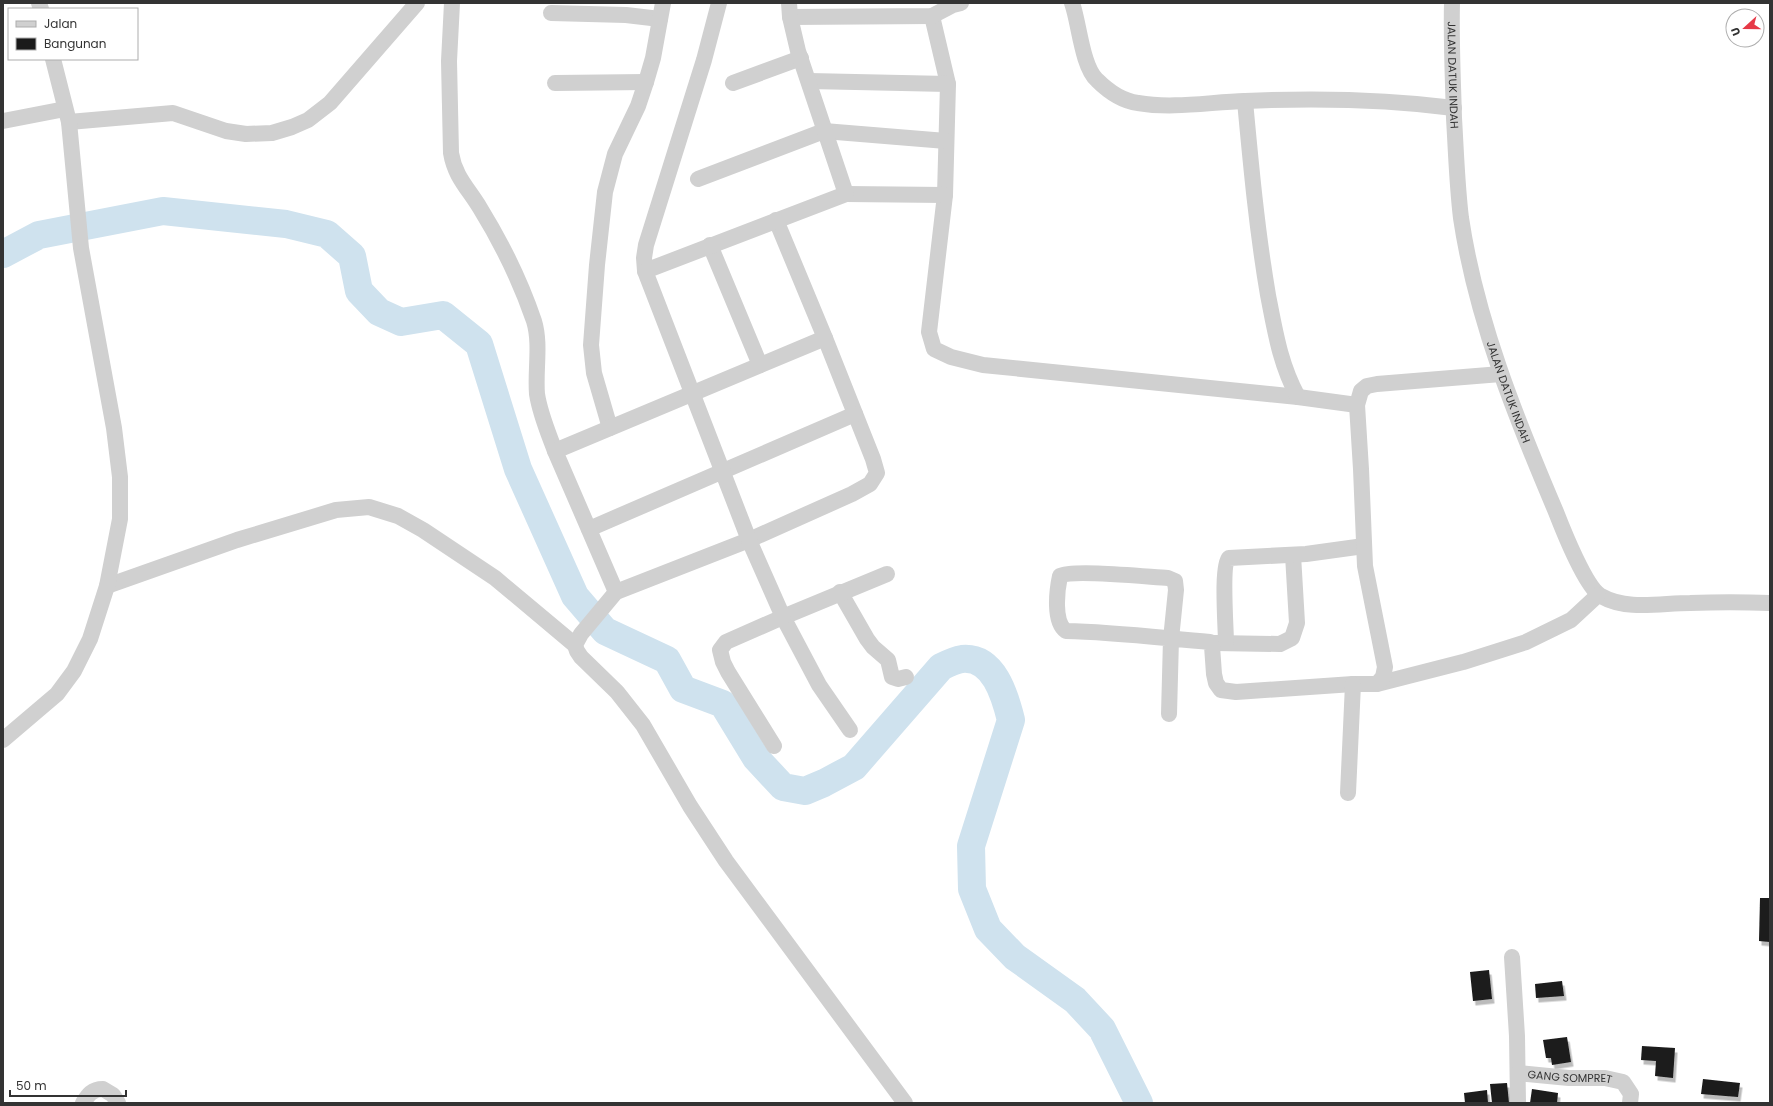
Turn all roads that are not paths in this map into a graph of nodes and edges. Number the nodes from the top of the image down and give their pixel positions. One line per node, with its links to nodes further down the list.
1 (417, 3): 21 (street)
2 (452, 3): 39 (street)
3 (663, 3): 11 (street)
4 (719, 3): 30 (street)
5 (961, 3): 10 (street)
6 (1072, 3): 19 (street)
7 (1452, 3): 20 (street, JALAN DATUK INDAH)
8 (790, 10): 10 (street); 12 (street)
9 (551, 13): 11 (street)
10 (932, 16): 18 (street)
11 (660, 19): 15 (street)
12 (801, 58): 14 (street); 17 (street)
13 (53, 60): 21 (street)
14 (809, 81): 18 (street); 23 (street)
15 (646, 82): 16 (street); 38 (street)
16 (555, 83)
17 (733, 83)
18 (948, 84): 24 (street)
19 (1245, 101): 20 (street); 35 (street)
20 (1454, 108): 33 (street, JALAN DATUK INDAH)
21 (67, 116): 22 (street); 46 (street)
22 (3, 121)
23 (824, 131): 24 (street); 25 (street); 26 (street)
24 (946, 141): 27 (street)
25 (698, 179)
26 (846, 194): 27 (street); 28 (street)
27 (945, 195): 35 (street)
28 (776, 220): 29 (street); 31 (street)
29 (710, 245): 30 (street); 32 (street)
30 (645, 271): 34 (street)
31 (825, 338): 32 (street); 37 (street)
32 (760, 365): 34 (street)
33 (1501, 374): 36 (street); 49 (street, JALAN DATUK INDAH)
34 (693, 392): 38 (street); 40 (street)
35 (1298, 397): 36 (street)
36 (1357, 405): 43 (street)
37 (855, 414): 40 (street); 42 (street)
38 (610, 428): 39 (street)
39 (555, 451): 41 (street)
40 (722, 470): 41 (street); 42 (street)
41 (589, 529): 47 (street)
42 (749, 540): 47 (street); 51 (street)
43 (1364, 546): 44 (street); 58 (street)
44 (1293, 555): 55 (street); 55 (street)
45 (888, 574): 48 (street)
46 (107, 586): 52 (street); 61 (street)
47 (616, 592): 52 (street)
48 (840, 592): 51 (street); 56 (street)
49 (1598, 595): 50 (street); 58 (street)
50 (1770, 603)
51 (782, 616): 60 (street); 62 (street)
52 (578, 639): 68 (street)
53 (1171, 639): 53 (street); 54 (street); 59 (street)
54 (1210, 642): 55 (street); 57 (street)
55 (1226, 643)
56 (906, 677)
57 (1353, 684): 58 (street); 63 (street)
58 (1377, 684)
59 (1169, 714)
60 (850, 730)
61 (3, 740)
62 (774, 746)
63 (1348, 793)
64 (1512, 957): 65 (street)
65 (1518, 1073): 69 (street); 70 (street, GANG SOMPRET)
66 (83, 1103): 67 (street)
67 (118, 1103)
68 (905, 1103)
69 (1518, 1103)
70 (1630, 1103)

